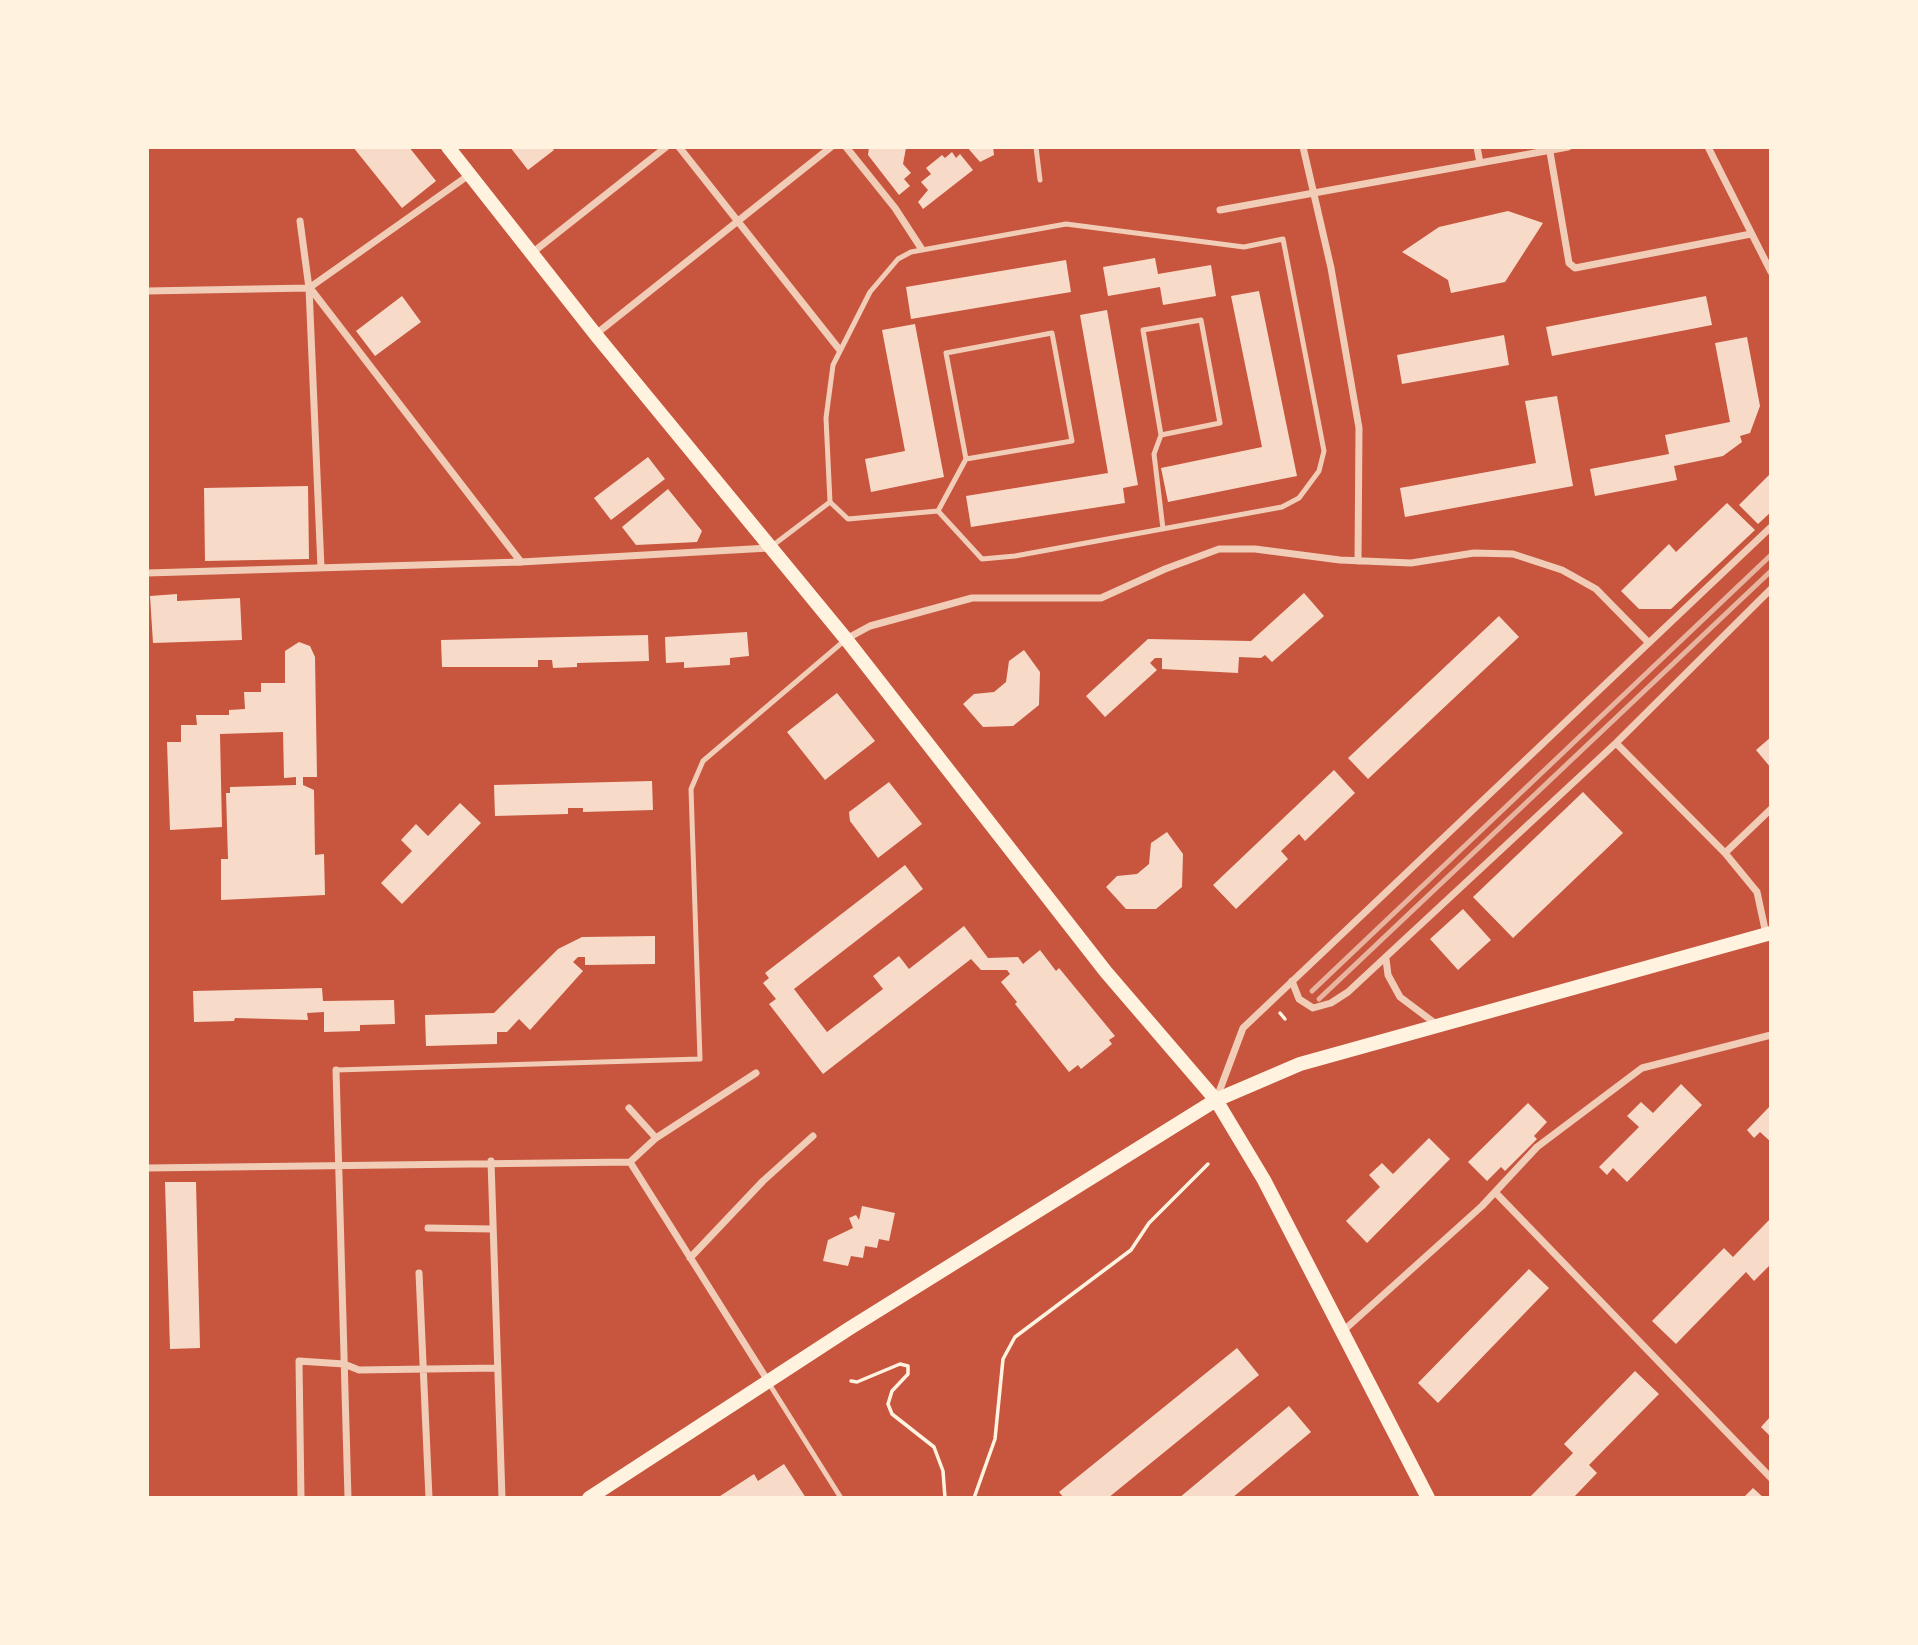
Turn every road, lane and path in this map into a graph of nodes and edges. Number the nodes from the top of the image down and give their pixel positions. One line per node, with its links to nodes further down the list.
1 (448, 147): 13 (main road)
2 (666, 147): 21 (street)
3 (678, 147): 18 (street)
4 (831, 147): 18 (street)
5 (846, 147): 20 (street)
6 (1036, 147): 14 (lane)
7 (1303, 147): 15 (street)
8 (1478, 147): 12 (street)
9 (1568, 147): 11 (street)
10 (1708, 147): 19 (street)
11 (1550, 152): 12 (street); 19 (street)
12 (1480, 163): 15 (street)
13 (470, 175): 21 (main road); 23 (street)
14 (1040, 180)
15 (1312, 195): 16 (street); 34 (street)
16 (1220, 210)
17 (300, 221): 23 (street)
18 (740, 221): 25 (street); 26 (street)
19 (1751, 234): 22 (street)
20 (920, 248): 26 (lane); 32 (lane)
21 (531, 253): 25 (main road)
22 (1771, 272)
23 (309, 288): 24 (street); 35 (street); 36 (street)
24 (147, 290)
25 (596, 335): 33 (main road)
26 (839, 349): 29 (lane)
27 (1161, 435): 27 (lane); 32 (lane)
28 (966, 459): 28 (lane); 30 (lane)
29 (830, 502): 30 (lane); 33 (lane)
30 (938, 511): 32 (lane)
31 (1771, 527): 40 (street)
32 (1163, 529)
33 (769, 548): 35 (street); 39 (main road)
34 (1358, 561): 39 (street); 40 (street)
35 (521, 562): 36 (street)
36 (321, 568): 37 (street)
37 (147, 573)
38 (1771, 589): 41 (street)
39 (846, 639): 51 (lane); 53 (main road)
40 (1648, 642): 46 (street)
41 (1616, 743): 43 (street); 45 (street)
42 (1771, 809): 43 (street)
43 (1725, 853): 44 (street)
44 (1769, 933): 49 (main road)
45 (1385, 959): 46 (street); 49 (street)
46 (1292, 981): 53 (street)
47 (1280, 1013): 48 (path)
48 (1285, 1019)
49 (1437, 1025): 53 (main road)
50 (1771, 1035): 62 (street)
51 (336, 1070): 60 (street)
52 (755, 1073): 56 (street)
53 (1216, 1100): 67 (main road); 71 (main road)
54 (629, 1108): 56 (street)
55 (813, 1136): 65 (street)
56 (656, 1138): 58 (street)
57 (491, 1161): 58 (street); 60 (street); 64 (street)
58 (631, 1162): 65 (street)
59 (1209, 1164): 81 (path)
60 (338, 1167): 61 (street); 68 (street)
61 (147, 1168)
62 (1495, 1192): 67 (street); 73 (street)
63 (428, 1228): 64 (street)
64 (493, 1229): 69 (street)
65 (690, 1258): 71 (street)
66 (419, 1273): 70 (street)
67 (1343, 1331): 82 (main road)
68 (344, 1364): 70 (street); 74 (street); 75 (street)
69 (498, 1368): 70 (street); 77 (street)
70 (425, 1369): 76 (street)
71 (768, 1381): 78 (main road); 79 (lane)
72 (851, 1381): 80 (path)
73 (1771, 1478)
74 (301, 1498)
75 (348, 1498)
76 (429, 1498)
77 (502, 1498)
78 (589, 1498)
79 (841, 1498)
80 (945, 1498)
81 (974, 1498)
82 (1428, 1498)

